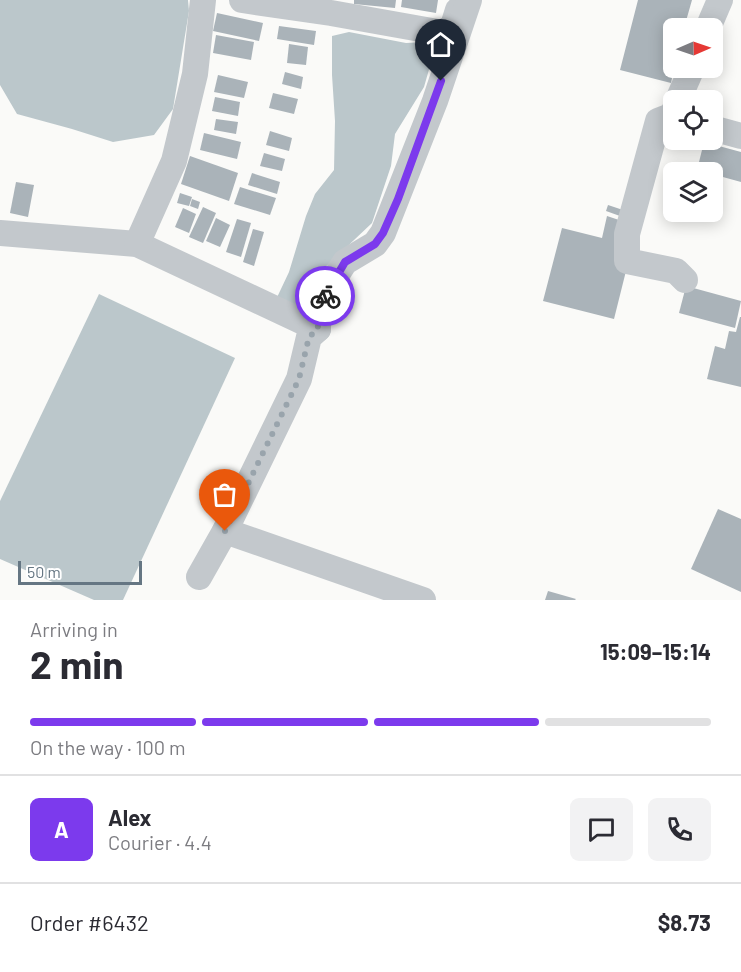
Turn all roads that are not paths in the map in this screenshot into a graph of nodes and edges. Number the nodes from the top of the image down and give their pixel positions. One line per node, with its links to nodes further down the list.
1 (203, 0): 12 (street)
2 (242, 0): 6 (street)
3 (462, 0): 6 (street)
4 (469, 0): 14 (street)
5 (720, 0): 7 (street)
6 (332, 7)
7 (712, 18)
8 (663, 118): 13 (street)
9 (723, 131): 10 (street)
10 (741, 136)
11 (0, 233): 12 (street)
12 (137, 244): 14 (street)
13 (685, 280)
14 (318, 329): 15 (street)
15 (225, 531): 16 (street); 17 (street)
16 (199, 577)
17 (423, 600)

